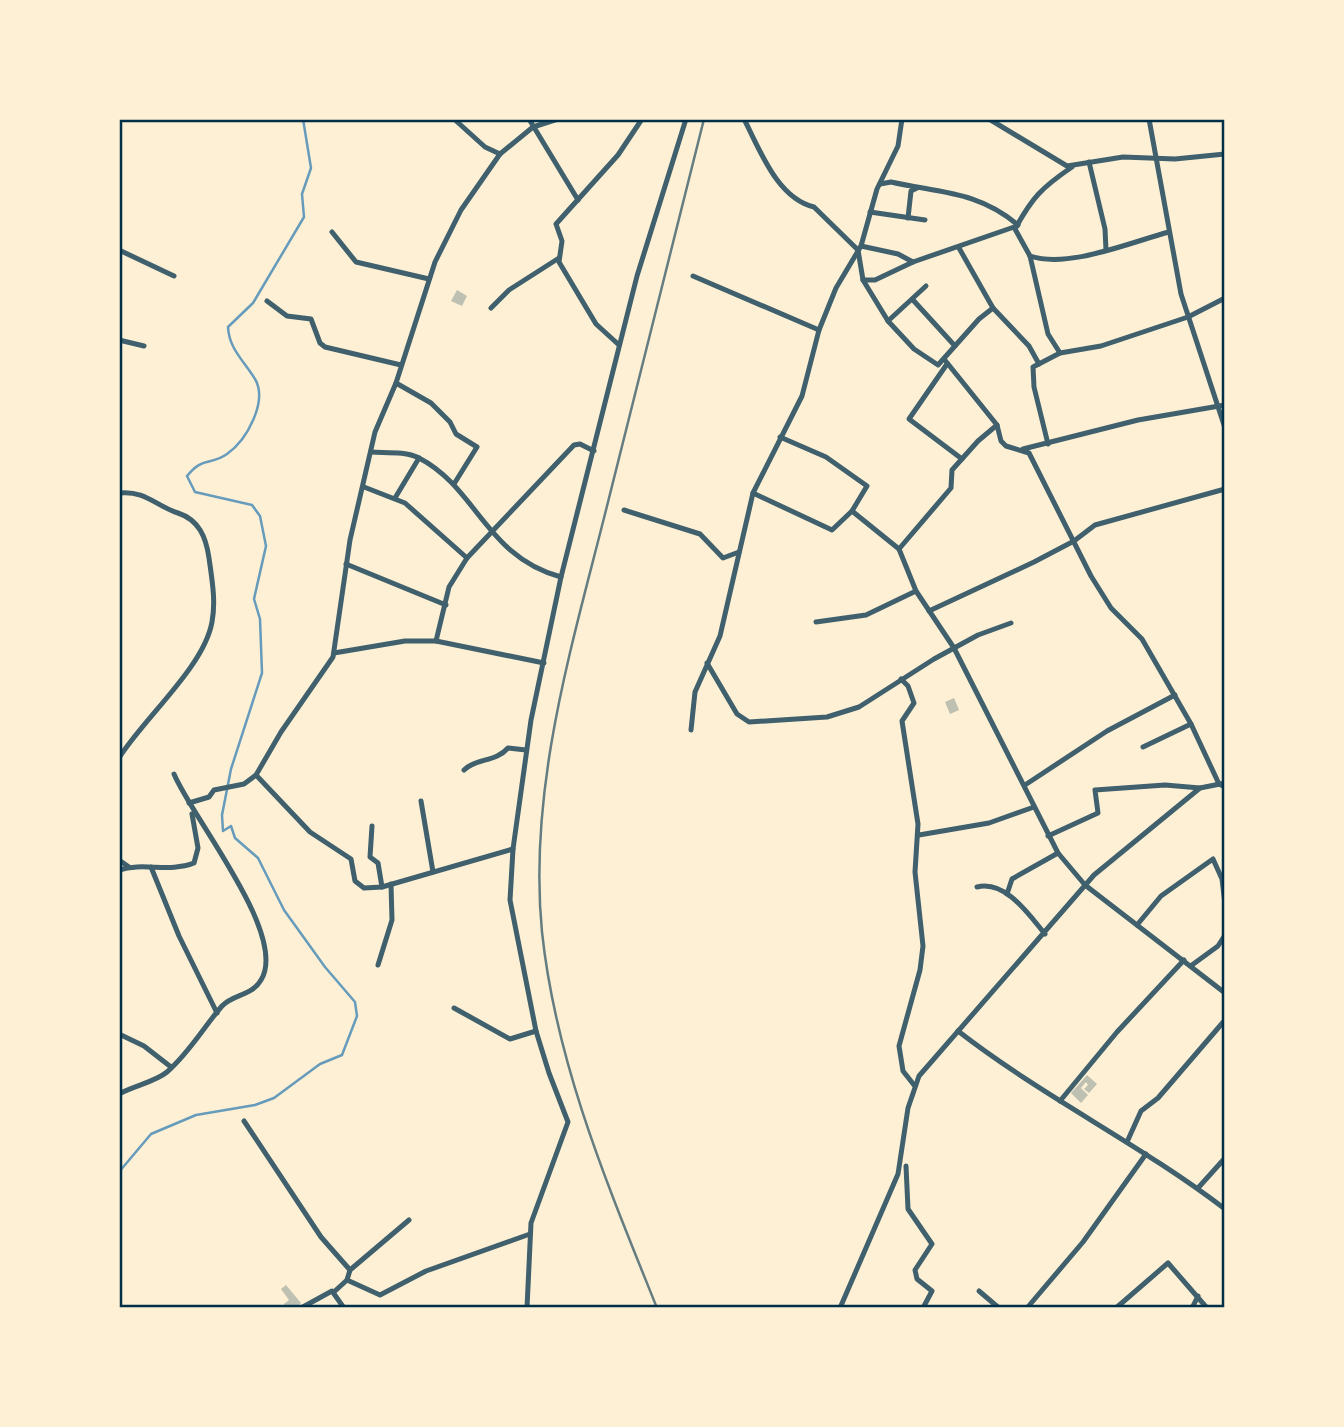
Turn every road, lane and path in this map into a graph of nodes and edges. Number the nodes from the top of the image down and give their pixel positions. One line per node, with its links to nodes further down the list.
1 (454, 119): 11 (street)
2 (529, 119): 10 (street)
3 (558, 119): 10 (street)
4 (642, 119): 18 (street)
5 (686, 119): 46 (street)
6 (744, 119): 25 (street)
7 (902, 119): 16 (street)
8 (989, 119): 15 (street)
9 (1149, 119): 13 (street)
10 (533, 127): 11 (street); 18 (street)
11 (500, 154): 34 (street)
12 (1225, 154): 13 (street)
13 (1159, 159): 14 (street); 24 (street)
14 (1089, 162): 15 (street); 28 (street)
15 (1072, 166): 22 (street)
16 (880, 184): 17 (street); 19 (street)
17 (917, 188): 20 (street); 22 (street)
18 (578, 200): 30 (street)
19 (870, 212): 20 (street); 25 (street)
20 (908, 218): 21 (street)
21 (925, 220)
22 (1018, 225): 26 (street); 29 (street)
23 (332, 232): 34 (street)
24 (1169, 232): 28 (street); 42 (street)
25 (860, 248): 31 (street); 35 (street); 44 (street)
26 (959, 248): 31 (street); 41 (street)
27 (119, 250): 32 (street)
28 (1106, 250): 29 (street)
29 (1030, 256): 49 (street)
30 (559, 258): 40 (street); 46 (street)
31 (913, 262): 35 (street)
32 (174, 276)
33 (693, 276): 44 (street)
34 (429, 279): 52 (street)
35 (863, 280): 43 (street)
36 (926, 286): 38 (street)
37 (1225, 298): 42 (street)
38 (913, 300): 43 (street); 48 (street)
39 (267, 301): 52 (street)
40 (491, 307)
41 (993, 309): 48 (street); 51 (street)
42 (1188, 317): 49 (street); 54 (street)
43 (888, 321): 50 (street)
44 (819, 330): 57 (street)
45 (119, 340): 47 (street)
46 (620, 345): 60 (street)
47 (144, 346)
48 (955, 346): 50 (street)
49 (1060, 353): 51 (street)
50 (945, 361): 55 (street); 63 (street)
51 (1039, 364): 58 (street)
52 (401, 365): 53 (street)
53 (396, 383): 61 (street); 64 (street)
54 (1222, 406): 56 (street); 58 (street)
55 (997, 425): 59 (street); 63 (street)
56 (1225, 428)
57 (780, 437): 68 (street); 71 (street)
58 (1048, 444): 59 (street)
59 (1023, 449): 73 (street)
60 (594, 451): 72 (street); 78 (street)
61 (371, 452): 62 (street); 65 (street)
62 (419, 458): 64 (street); 69 (street)
63 (962, 459): 74 (street)
64 (454, 484): 72 (street)
65 (364, 487): 69 (street); 77 (street)
66 (1225, 489): 73 (street)
67 (119, 493): 95 (street)
68 (753, 493): 71 (street); 75 (street)
69 (395, 498): 76 (street)
70 (624, 510): 75 (street)
71 (852, 511): 74 (street)
72 (490, 533): 76 (street); 78 (street)
73 (1074, 541): 81 (street); 90 (street)
74 (899, 549): 79 (street)
75 (739, 552): 88 (street)
76 (467, 558): 80 (street)
77 (346, 564): 80 (street); 86 (street)
78 (561, 577): 87 (street)
79 (916, 590): 81 (street); 82 (street)
80 (446, 605): 84 (street)
81 (929, 611): 85 (street)
82 (816, 622)
83 (1012, 623): 85 (street)
84 (436, 641): 86 (street); 87 (street)
85 (954, 648): 89 (street); 100 (street)
86 (334, 653): 98 (street)
87 (544, 663): 94 (street)
88 (706, 663): 89 (street); 92 (street)
89 (901, 679): 107 (street)
90 (1175, 695): 91 (street); 100 (street)
91 (1191, 724): 93 (street); 99 (street)
92 (691, 730)
93 (1143, 747)
94 (526, 750): 96 (street); 109 (street)
95 (119, 758)
96 (464, 770)
97 (174, 774): 103 (street)
98 (256, 775): 103 (street); 119 (street)
99 (1223, 784): 101 (street)
100 (1025, 785): 104 (street)
101 (1200, 788): 108 (street); 118 (street)
102 (421, 801): 115 (street)
103 (188, 803): 105 (street)
104 (1034, 807): 107 (street); 108 (street)
105 (191, 810): 113 (street); 131 (street)
106 (372, 827): 119 (street)
107 (919, 835): 137 (street)
108 (1048, 836): 110 (street)
109 (513, 849): 115 (street); 133 (street)
110 (1058, 853): 118 (street); 121 (street)
111 (119, 860): 112 (street)
112 (129, 867): 113 (street); 114 (street)
113 (150, 867): 131 (street)
114 (119, 870)
115 (433, 872): 117 (street)
116 (1223, 878): 122 (street); 123 (street)
117 (391, 884): 119 (street); 127 (street)
118 (1085, 884): 123 (street); 124 (street)
119 (382, 887)
120 (978, 887): 121 (street)
121 (1007, 894): 124 (street)
122 (1225, 904)
123 (1137, 925): 126 (street)
124 (1045, 934): 134 (street)
125 (1225, 935): 128 (street)
126 (1184, 960): 128 (street); 139 (street)
127 (378, 965)
128 (1192, 965): 129 (street)
129 (1225, 993)
130 (454, 1008): 133 (street)
131 (217, 1013): 136 (street)
132 (1225, 1020): 141 (street)
133 (536, 1031): 148 (street)
134 (958, 1031): 137 (street); 139 (street)
135 (119, 1034): 136 (street)
136 (172, 1067): 138 (street)
137 (914, 1085): 157 (street)
138 (119, 1094)
139 (1060, 1101): 141 (street)
140 (244, 1121): 149 (street)
141 (1127, 1142): 142 (street)
142 (1146, 1154): 145 (street); 160 (street)
143 (1225, 1158): 145 (street)
144 (906, 1166): 158 (street)
145 (1198, 1188): 146 (street)
146 (1225, 1209)
147 (409, 1220): 149 (street)
148 (530, 1234): 150 (street); 156 (street)
149 (350, 1270): 150 (street)
150 (347, 1280): 151 (street)
151 (335, 1291): 154 (street); 155 (street)
152 (979, 1292): 159 (street)
153 (1198, 1296): 161 (street); 162 (street); 163 (street)
154 (301, 1308)
155 (344, 1308)
156 (527, 1308)
157 (839, 1308)
158 (923, 1308)
159 (999, 1308)
160 (1027, 1308)
161 (1116, 1308)
162 (1192, 1308)
163 (1207, 1308)

